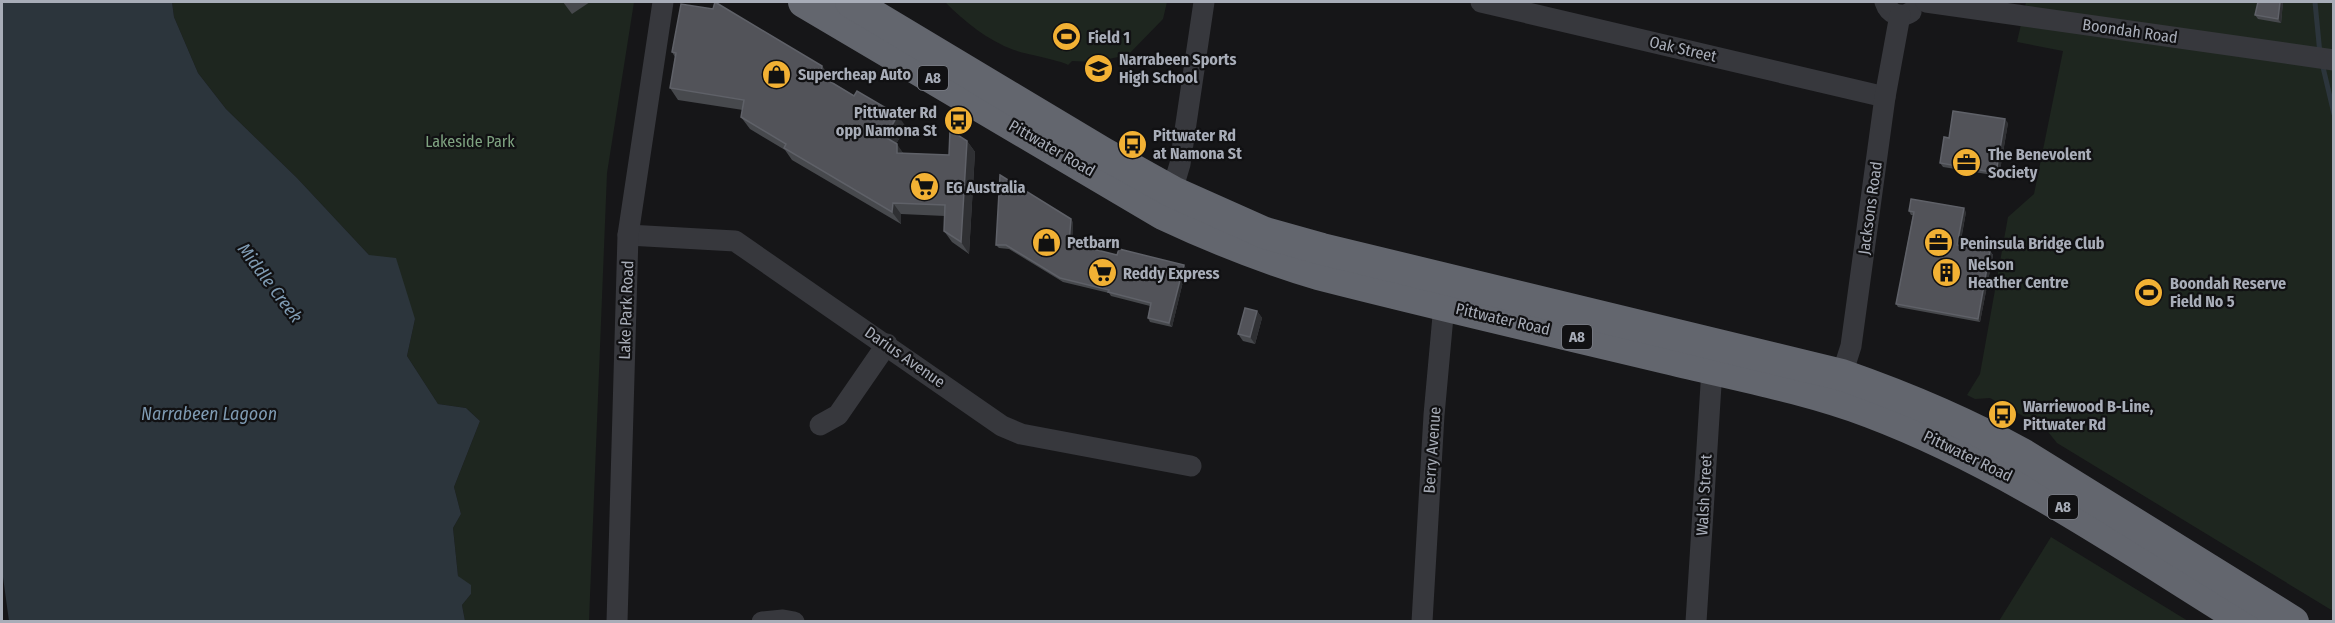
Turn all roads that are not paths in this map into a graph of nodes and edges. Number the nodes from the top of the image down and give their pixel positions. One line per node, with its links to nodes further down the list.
1 (663, 2): 12 (street, Lake Park Road)
2 (804, 2): 11 (highway, Pittwater Road / A8)
3 (851, 2): 11 (highway, Pittwater Road / A8)
4 (1204, 2): 11 (street)
5 (1481, 2): 10 (street, Oak Street)
6 (1917, 2): 8 (street)
7 (1926, 2): 9 (street, Boondah Road)
8 (1892, 8): 10 (street, Jacksons Road)
9 (2333, 60)
10 (1885, 97): 16 (street, Jacksons Road)
11 (1168, 203): 13 (highway, Pittwater Road / A8)
12 (628, 235): 14 (street, Darius Avenue); 19 (street, Lake Park Road)
13 (1445, 292): 15 (highway, Pittwater Road / A8); 16 (highway, Pittwater Road / A8); 22 (street, Berry Avenue)
14 (887, 344): 17 (street); 18 (street, Darius Avenue)
15 (1712, 369): 16 (highway, Pittwater Road / A8); 23 (street, Walsh Street)
16 (1838, 387): 24 (highway, Pittwater Road / A8); 25 (highway, Pittwater Road / A8)
17 (820, 425)
18 (1191, 466)
19 (617, 621)
20 (762, 621): 21 (street)
21 (794, 621)
22 (1422, 621)
23 (1696, 621)
24 (2247, 621)
25 (2293, 621)

